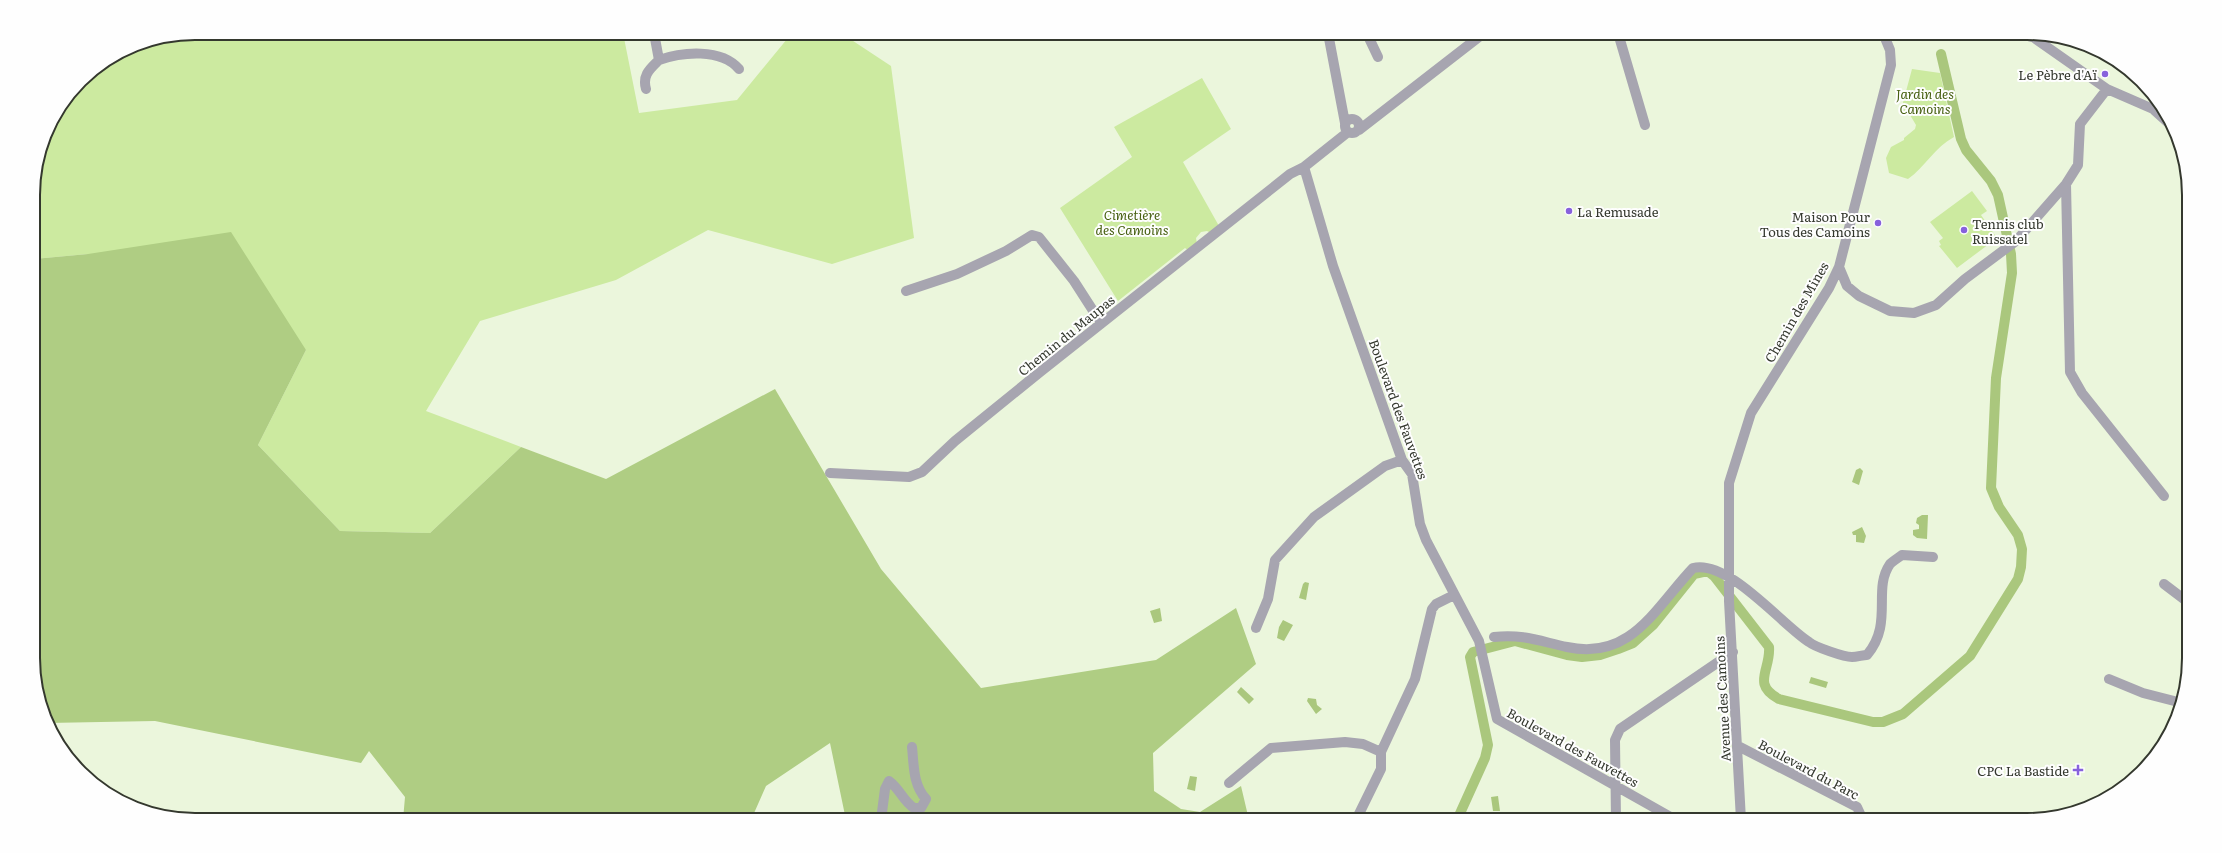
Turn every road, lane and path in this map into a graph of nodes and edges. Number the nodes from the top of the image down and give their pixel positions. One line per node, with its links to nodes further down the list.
1 (655, 40): 9 (street)
2 (1329, 40): 14 (street)
3 (1372, 40): 8 (street)
4 (1475, 40): 14 (street)
5 (1620, 40): 15 (street)
6 (1886, 40): 18 (street, Chemin des Mines)
7 (2037, 40): 12 (street)
8 (1378, 58)
9 (659, 60): 10 (street); 11 (street)
10 (738, 69)
11 (646, 89)
12 (2107, 89): 13 (street); 17 (street)
13 (2159, 115)
14 (1353, 125): 16 (street)
15 (1645, 126)
16 (1304, 167): 20 (street, Chemin du Maupas); 21 (street, Boulevard des Fauvettes)
17 (2066, 184): 18 (street); 23 (street)
18 (1839, 267): 25 (street, Chemin des Mines)
19 (906, 291): 20 (street)
20 (1101, 323): 22 (street, Chemin du Maupas)
21 (1402, 460): 27 (street, Boulevard des Fauvettes); 29 (street)
22 (830, 473)
23 (2164, 496)
24 (1932, 557): 25 (street)
25 (1729, 582): 30 (street); 31 (street, Avenue des Camoins)
26 (2164, 584): 28 (street)
27 (1454, 595): 36 (street); 38 (street, Boulevard des Fauvettes)
28 (2182, 598)
29 (1256, 628)
30 (1494, 637)
31 (1733, 652): 34 (street, Avenue des Camoins); 38 (street)
32 (2109, 679): 33 (street)
33 (2176, 701)
34 (1738, 746): 43 (street, Avenue des Camoins); 44 (street, Boulevard du Parc)
35 (912, 747): 39 (street)
36 (1381, 752): 37 (street); 40 (street)
37 (1228, 783)
38 (1615, 786): 41 (street); 42 (street, Boulevard des Fauvettes)
39 (882, 813)
40 (1359, 813)
41 (1616, 813)
42 (1663, 813)
43 (1741, 813)
44 (1860, 813)

